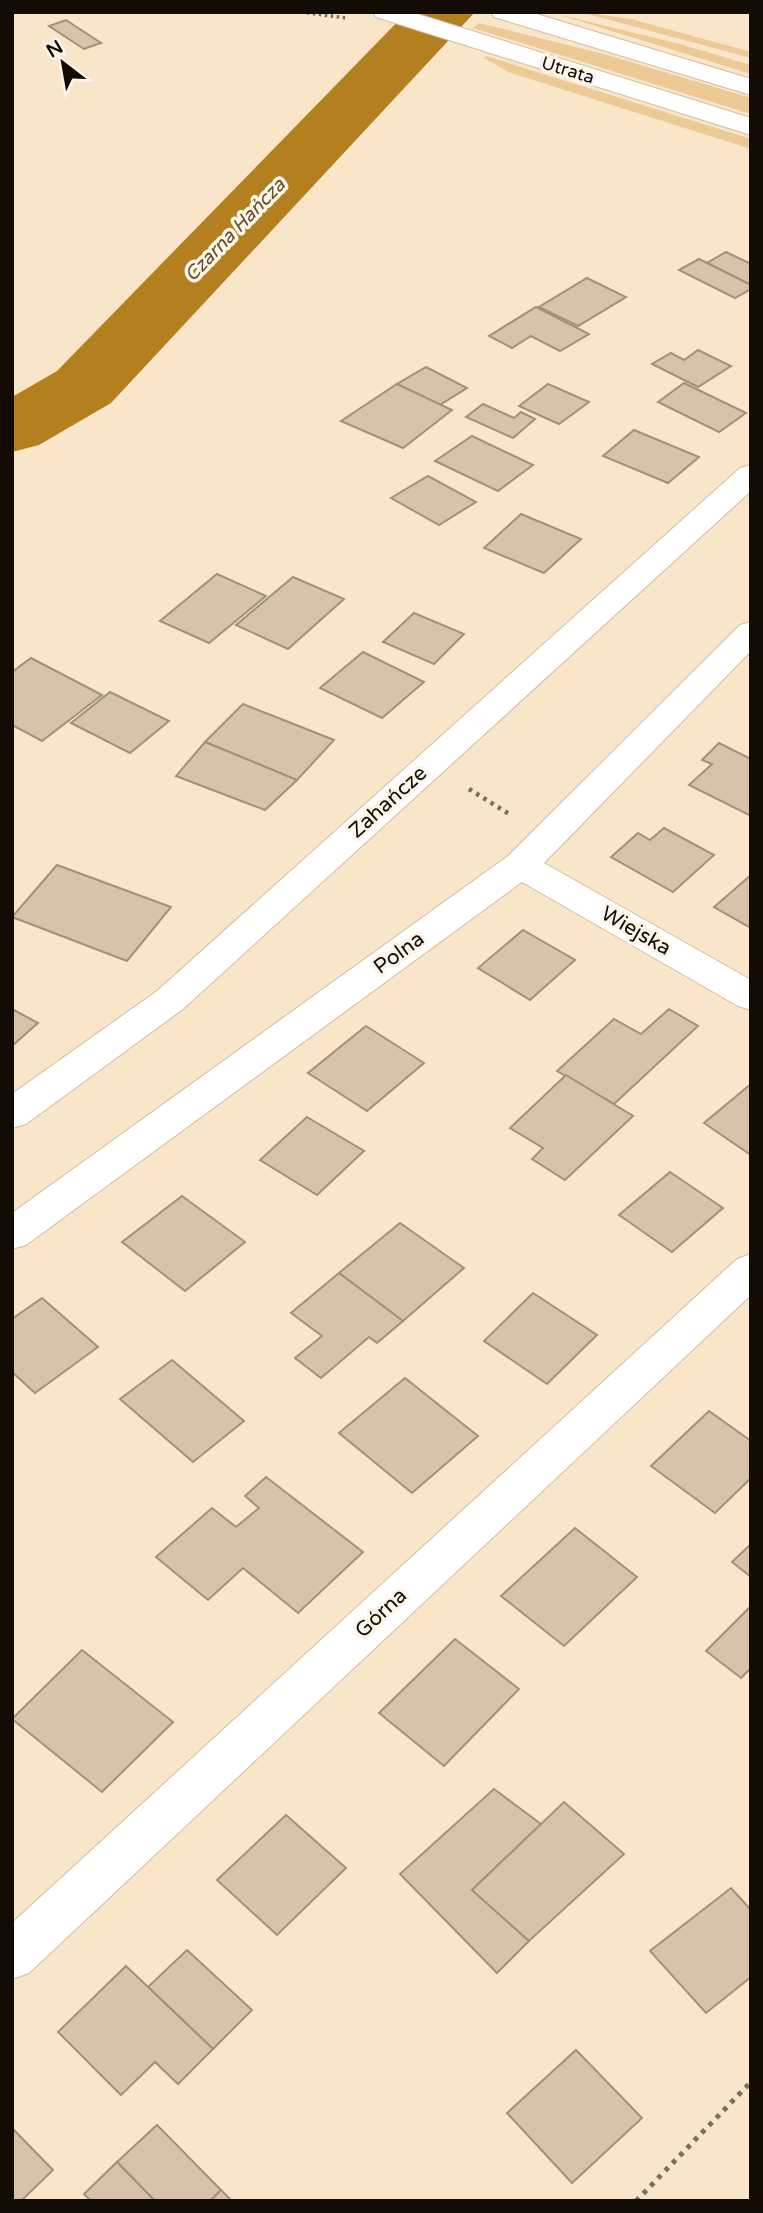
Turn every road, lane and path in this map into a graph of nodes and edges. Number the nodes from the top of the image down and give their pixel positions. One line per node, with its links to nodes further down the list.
1 (301, 12): 4 (path)
2 (385, 12): 6 (street, Utrata)
3 (511, 13): 5 (street, Utrata)
4 (351, 18)
5 (751, 87)
6 (751, 127)
7 (751, 474): 9 (street, Zahańcze)
8 (751, 632): 10 (street, Polna)
9 (430, 764): 10 (path); 13 (street, Zahańcze)
10 (548, 839): 11 (street, Polna)
11 (521, 864): 12 (street, Wiejska); 14 (street, Polna)
12 (751, 997)
13 (12, 1114)
14 (12, 1234)
15 (751, 1270): 16 (street, Górna)
16 (12, 1956)
17 (751, 2082): 18 (path)
18 (636, 2201)

